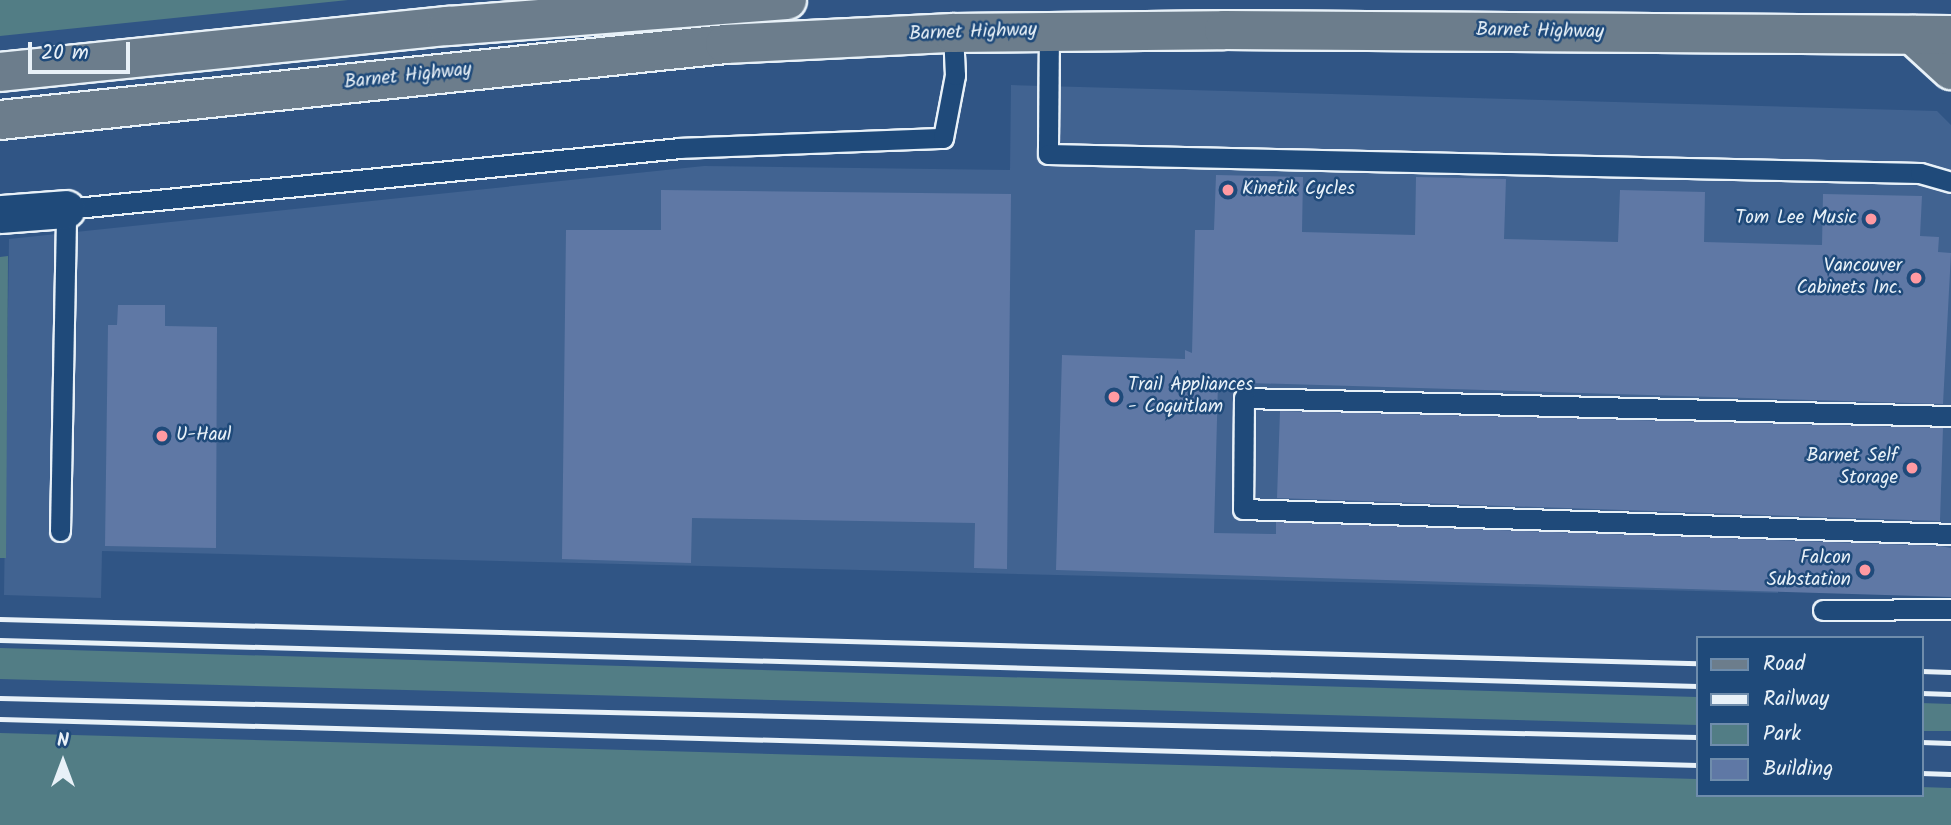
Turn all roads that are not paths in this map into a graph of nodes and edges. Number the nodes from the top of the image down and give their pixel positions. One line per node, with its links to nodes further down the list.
1 (787, 0): 7 (main road)
2 (1049, 30): 3 (main road, Barnet Highway); 4 (main road, Barnet Highway); 9 (lane)
3 (953, 33): 8 (main road, Barnet Highway); 10 (lane)
4 (1913, 35): 5 (main road, Barnet Highway); 6 (main road)
5 (1951, 35)
6 (1951, 70)
7 (0, 72)
8 (0, 120)
9 (1951, 181)
10 (66, 209): 11 (street); 13 (lane)
11 (0, 214)
12 (1951, 416): 14 (lane)
13 (60, 531)
14 (1951, 534)
15 (1951, 609): 16 (lane)
16 (1824, 610)

